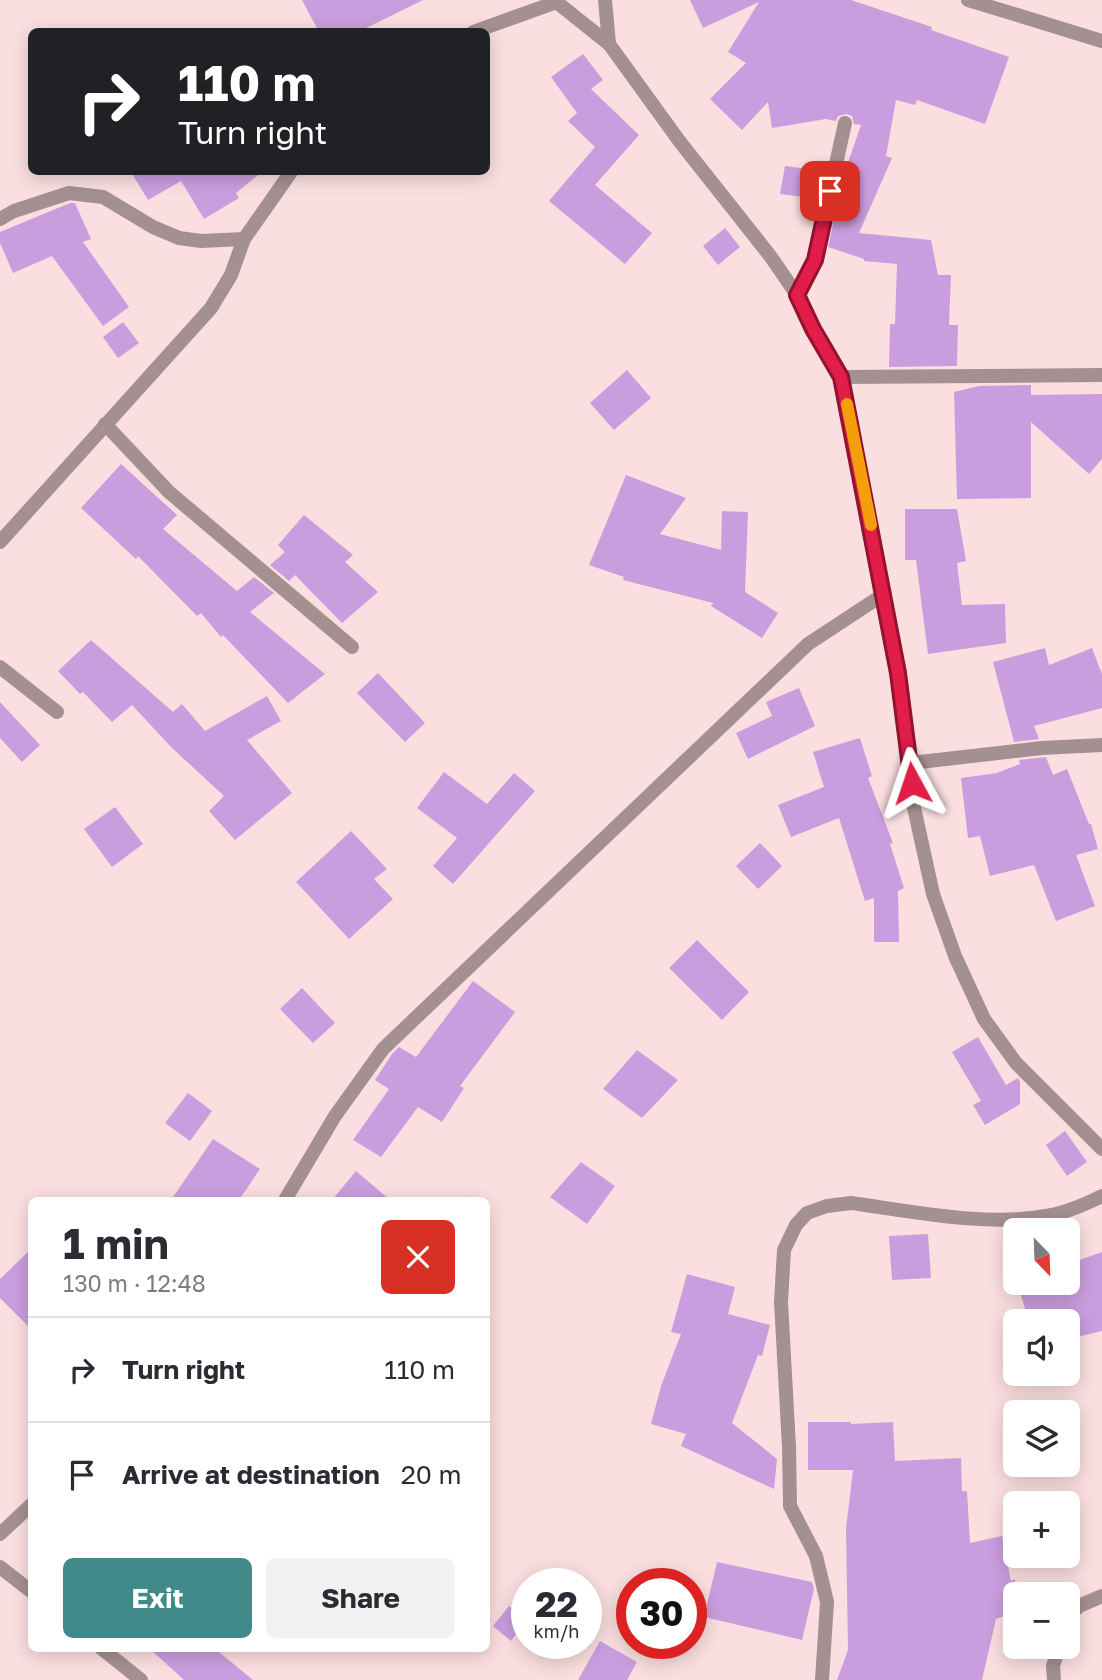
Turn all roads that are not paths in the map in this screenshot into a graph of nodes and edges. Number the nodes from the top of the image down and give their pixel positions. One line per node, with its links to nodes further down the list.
1 (605, 0): 6 (street)
2 (968, 0): 5 (street)
3 (555, 1): 4 (street); 6 (street)
4 (488, 28)
5 (1102, 41)
6 (609, 44): 11 (street)
7 (845, 122): 11 (street)
8 (289, 175): 10 (street)
9 (0, 219): 10 (street)
10 (244, 239): 14 (street)
11 (797, 295): 13 (street)
12 (1102, 375): 13 (street)
13 (841, 377): 16 (street)
14 (105, 425): 15 (street); 17 (street)
15 (0, 542)
16 (884, 594): 21 (street); 24 (street)
17 (352, 647)
18 (0, 667): 19 (street)
19 (57, 712)
20 (1102, 745): 21 (street)
21 (911, 763): 22 (street)
22 (1102, 1149)
23 (1102, 1196): 34 (street)
24 (287, 1197)
25 (28, 1508): 26 (street)
26 (0, 1534)
27 (0, 1567): 28 (street)
28 (28, 1589)
29 (1102, 1597): 30 (street)
30 (1080, 1606)
31 (107, 1652): 33 (street)
32 (1055, 1659): 35 (street)
33 (141, 1680)
34 (822, 1680)
35 (1054, 1680)

